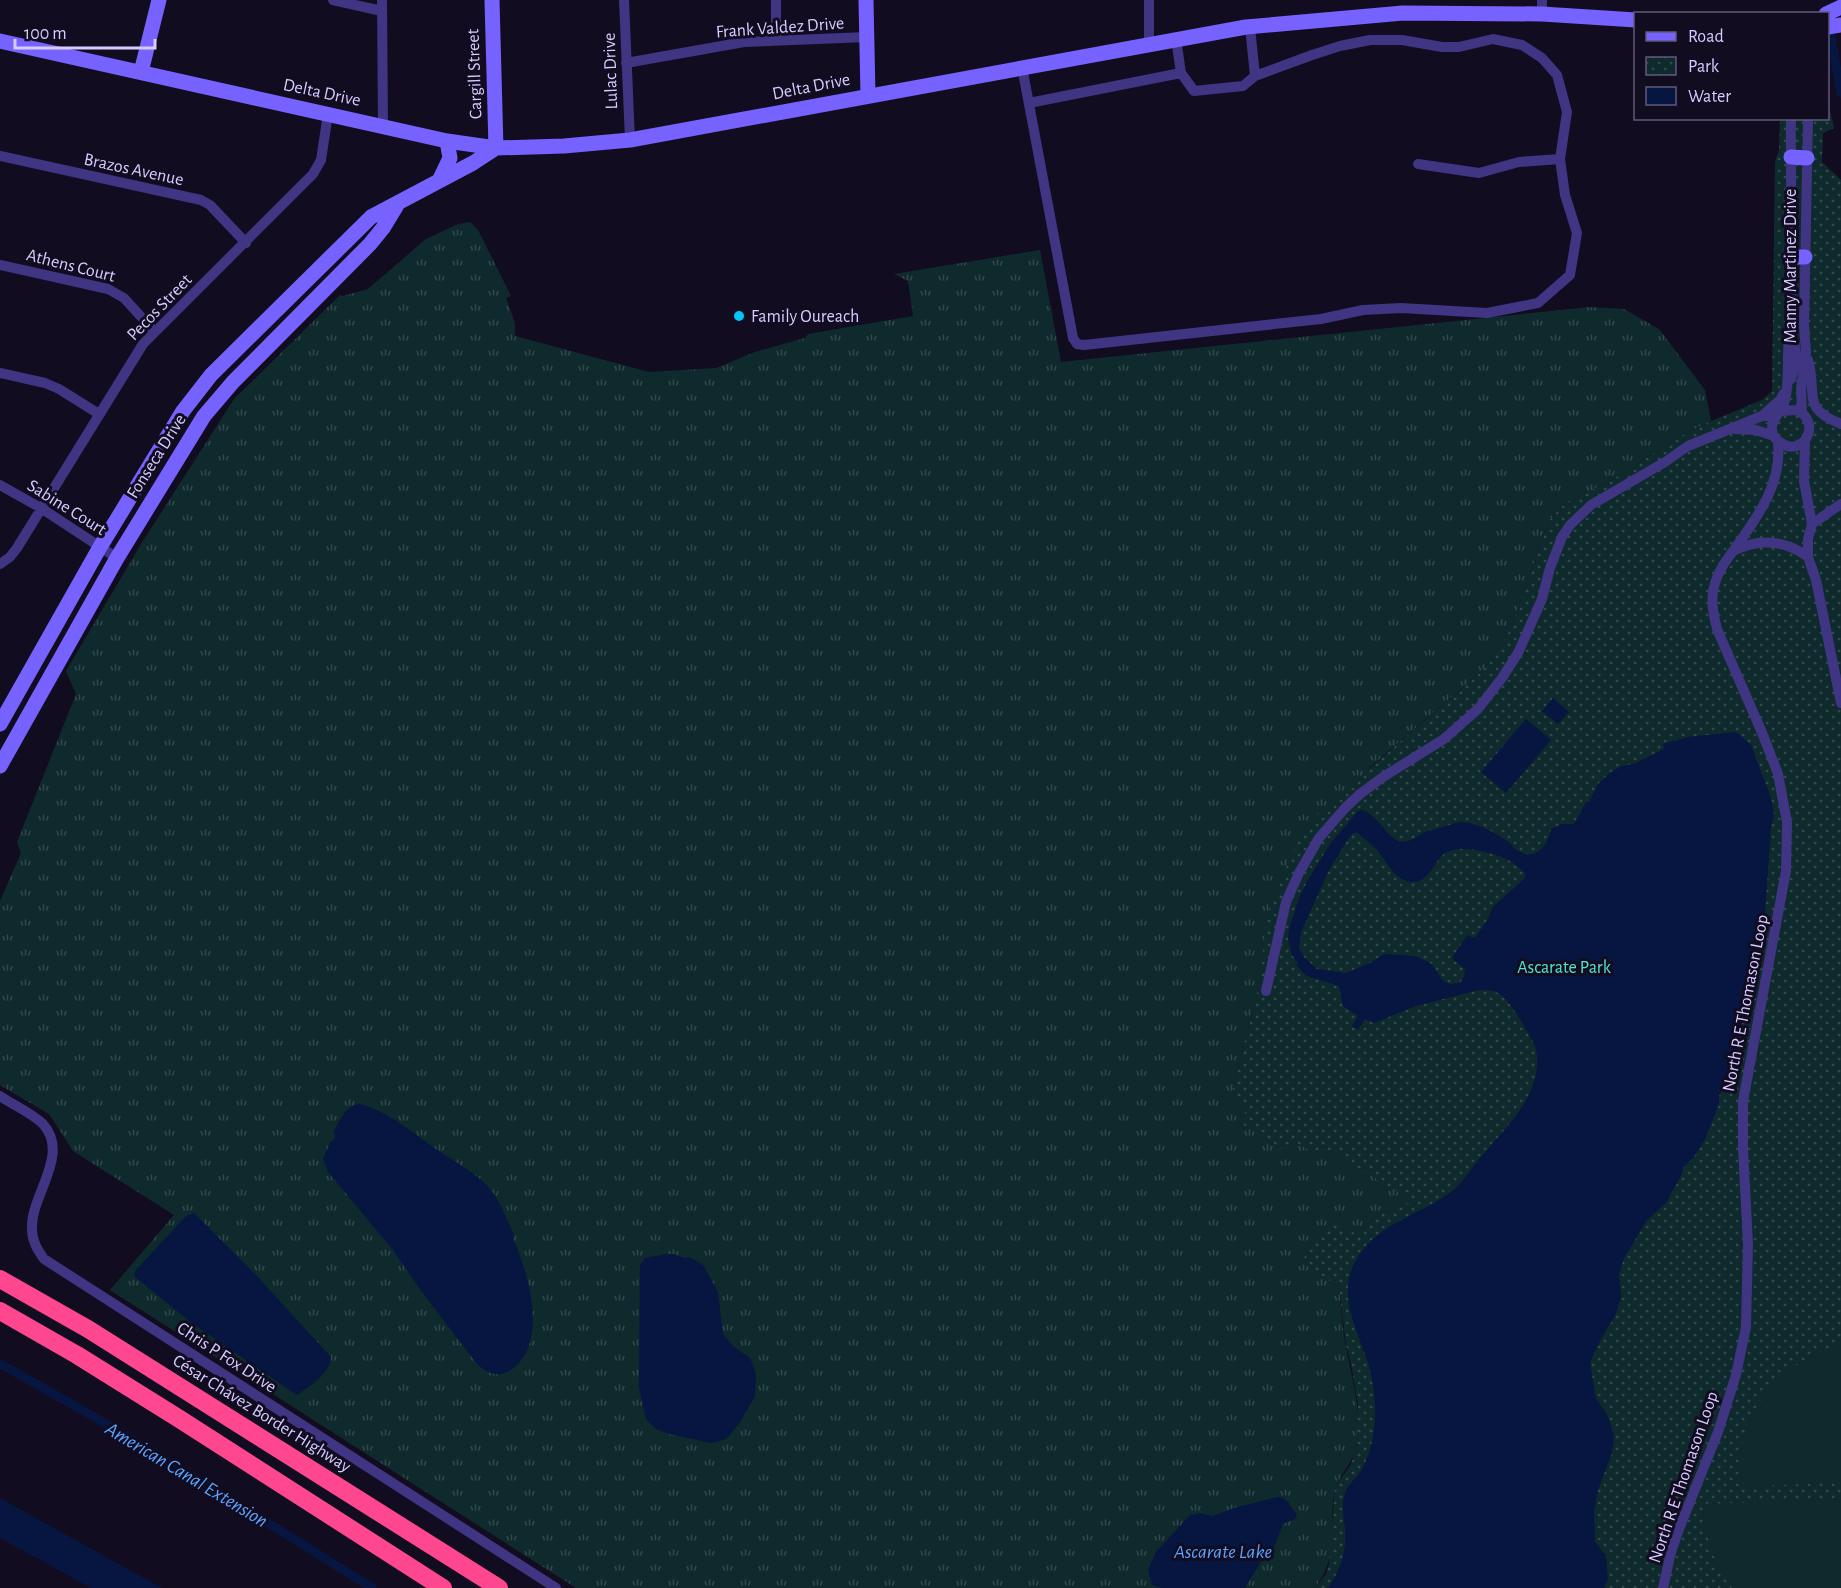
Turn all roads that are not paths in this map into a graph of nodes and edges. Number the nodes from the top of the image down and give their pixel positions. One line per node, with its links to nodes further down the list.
1 (159, 0): 20 (main road)
2 (333, 0): 8 (street)
3 (492, 0): 31 (main road, Cargill Street)
4 (624, 0): 18 (street, Lulac Drive)
5 (776, 0): 15 (street)
6 (867, 0): 13 (main road)
7 (1149, 0): 17 (street)
8 (382, 5): 28 (street)
9 (1403, 7): 10 (main road, Delta Drive); 12 (main road, Delta Drive)
10 (1542, 7): 11 (main road, Delta Drive)
11 (1634, 20)
12 (1250, 27): 14 (main road, Delta Drive); 22 (street)
13 (867, 37): 15 (street, Frank Valdez Drive); 23 (main road)
14 (1176, 39): 17 (main road, Delta Drive); 21 (street)
15 (776, 40): 18 (street, Frank Valdez Drive)
16 (0, 41): 20 (main road, Delta Drive)
17 (1149, 44): 19 (main road, Delta Drive)
18 (626, 63): 29 (street, Lulac Drive)
19 (1022, 67): 23 (main road, Delta Drive); 24 (street)
20 (141, 72): 25 (main road, Delta Drive)
21 (1181, 74): 22 (street); 24 (street)
22 (1255, 76): 35 (street)
23 (868, 96): 29 (main road, Delta Drive)
24 (1029, 103): 35 (street)
25 (328, 114): 28 (main road, Delta Drive); 39 (street, Pecos Street)
26 (1791, 120): 33 (street, Manny Martinez Drive)
27 (1808, 120): 34 (street, Manny Martinez Drive)
28 (383, 125): 30 (main road, Delta Drive)
29 (630, 140): 31 (main road, Delta Drive)
30 (447, 141): 31 (main road, Delta Drive); 37 (main road)
31 (496, 148): 37 (main road, Fonseca Drive)
32 (0, 156): 39 (street, Brazos Avenue)
33 (1791, 157): 34 (main road); 40 (street, Manny Martinez Drive)
34 (1807, 158): 40 (street, Manny Martinez Drive)
35 (1560, 159): 36 (street)
36 (1418, 164)
37 (439, 181): 38 (main road, Fonseca Drive)
38 (397, 205): 58 (main road, Fonseca Drive); 60 (main road, Fonseca Drive)
39 (246, 243): 42 (street, Pecos Street)
40 (1798, 257): 43 (street, Manny Martinez Drive); 45 (street, Manny Martinez Drive)
41 (0, 265): 42 (street, Athens Court)
42 (154, 331): 46 (street, Pecos Street)
43 (1806, 352): 48 (street, Manny Martinez Drive); 50 (street)
44 (0, 373): 46 (street)
45 (1788, 386): 47 (street, Manny Martinez Drive); 49 (street)
46 (99, 414): 56 (street, Pecos Street)
47 (1779, 414): 48 (street); 49 (street); 52 (street)
48 (1804, 415): 50 (street); 53 (street)
49 (1761, 416): 51 (street)
50 (1841, 424)
51 (1732, 429): 52 (street); 66 (street)
52 (1776, 439): 53 (street); 59 (street, North R E Thomason Loop)
53 (1805, 440): 57 (street)
54 (0, 485): 56 (street, Sabine Court)
55 (1841, 504): 57 (street)
56 (41, 508): 58 (street, Sabine Court); 62 (street, Pecos Street)
57 (1812, 524): 61 (street)
58 (100, 547): 60 (street, Sabine Court); 64 (main road, Fonseca Drive)
59 (1732, 552): 61 (street); 77 (street, North R E Thomason Loop)
60 (117, 558): 65 (main road, Fonseca Drive)
61 (1808, 558): 63 (street)
62 (0, 564)
63 (1841, 703)
64 (0, 724)
65 (0, 765)
66 (1266, 991)
67 (0, 1096): 76 (street, Chris P Fox Drive)
68 (0, 1268): 72 (highway)
69 (0, 1279): 72 (highway, César Chávez Border Highway)
70 (0, 1311): 73 (highway)
71 (0, 1320): 73 (highway)
72 (88, 1329): 75 (highway, César Chávez Border Highway)
73 (77, 1355): 74 (highway)
74 (443, 1588)
75 (498, 1588)
76 (556, 1588)
77 (1663, 1588)

